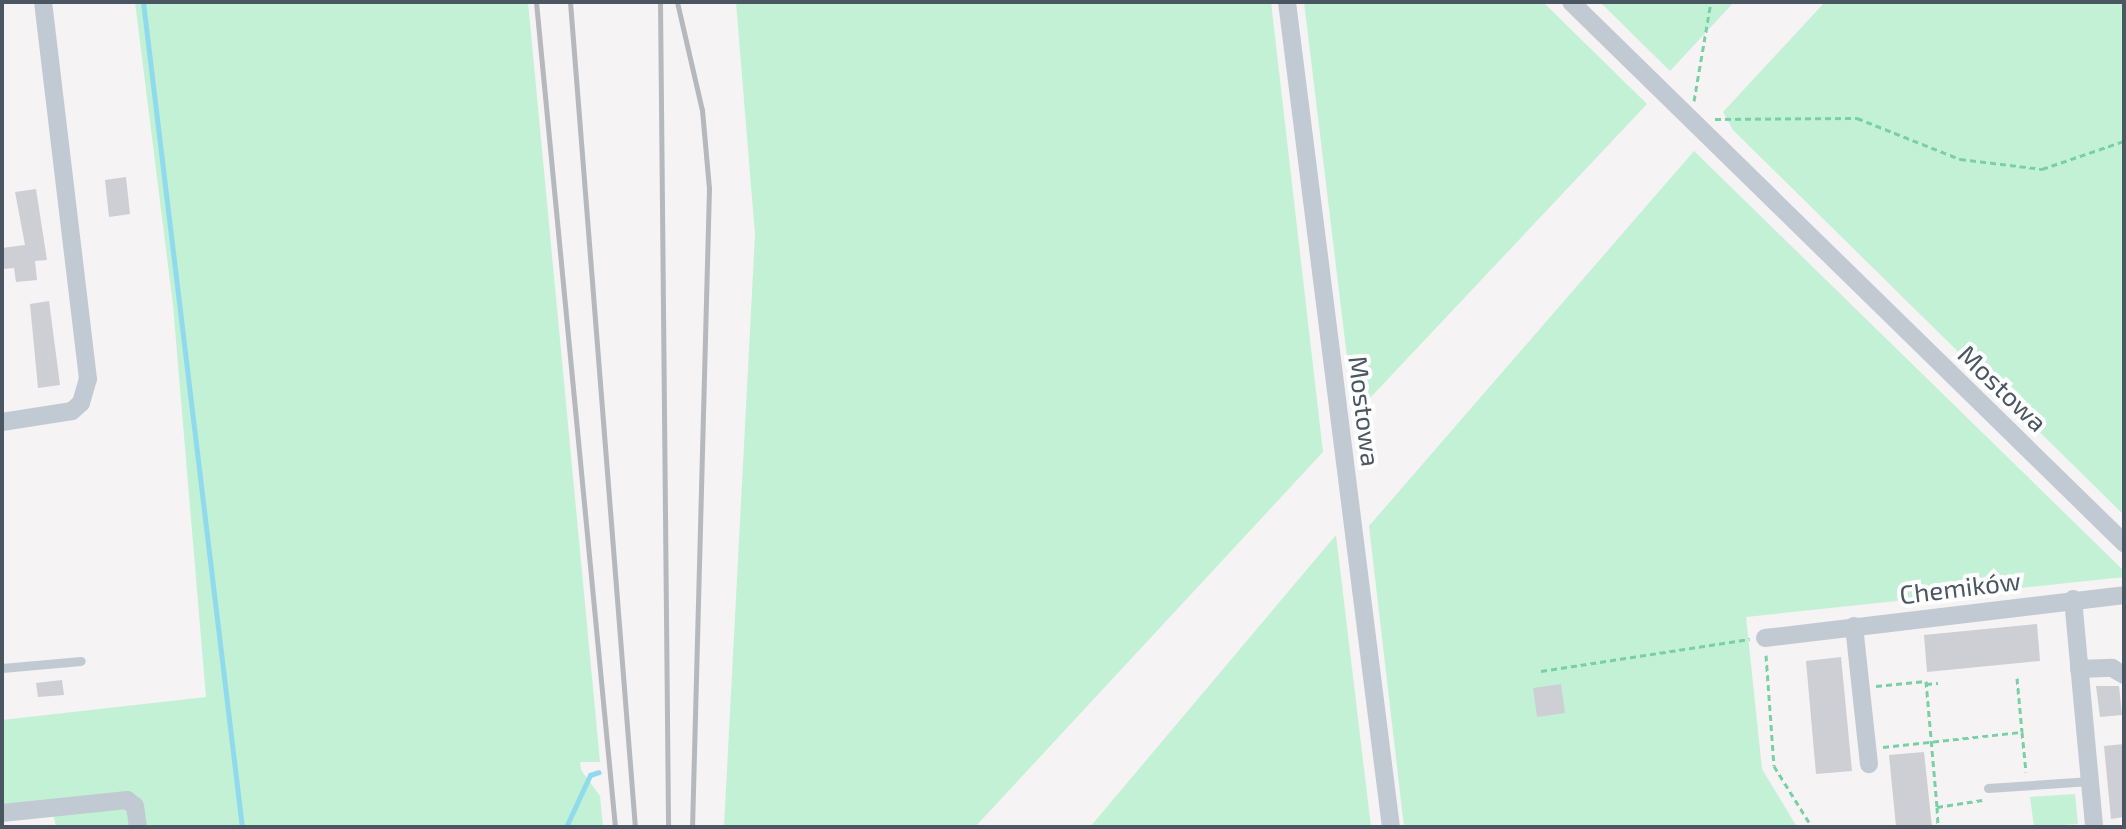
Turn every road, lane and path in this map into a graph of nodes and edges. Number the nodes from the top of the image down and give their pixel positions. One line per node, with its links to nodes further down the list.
1 (43, 2): 7 (street)
2 (1287, 2): 31 (street, Mostowa)
3 (1571, 2): 5 (street, Mostowa)
4 (1711, 2): 5 (path)
5 (1691, 120): 6 (path); 8 (street, Mostowa)
6 (2124, 141)
7 (2, 422)
8 (2124, 543)
9 (2124, 595): 10 (street, Chemików)
10 (2073, 599): 11 (street, Chemików); 15 (street)
11 (1854, 626): 12 (street, Chemików); 21 (street)
12 (1765, 638): 16 (path); 32 (path)
13 (81, 661): 14 (lane)
14 (2, 668)
15 (2079, 669): 17 (street); 25 (street)
16 (1541, 671)
17 (2124, 675)
18 (2017, 678): 22 (path)
19 (1938, 683): 20 (path)
20 (1926, 684): 21 (path); 23 (path)
21 (1860, 687): 24 (street)
22 (2022, 732): 23 (path); 26 (path)
23 (1931, 741): 24 (path); 28 (path)
24 (1868, 756)
25 (2090, 781): 26 (lane); 34 (street)
26 (2028, 785): 27 (lane)
27 (1988, 788): 28 (path)
28 (1937, 807): 33 (path)
29 (2, 813): 30 (street)
30 (138, 827)
31 (1391, 827)
32 (1812, 827)
33 (1938, 827)
34 (2094, 827)

